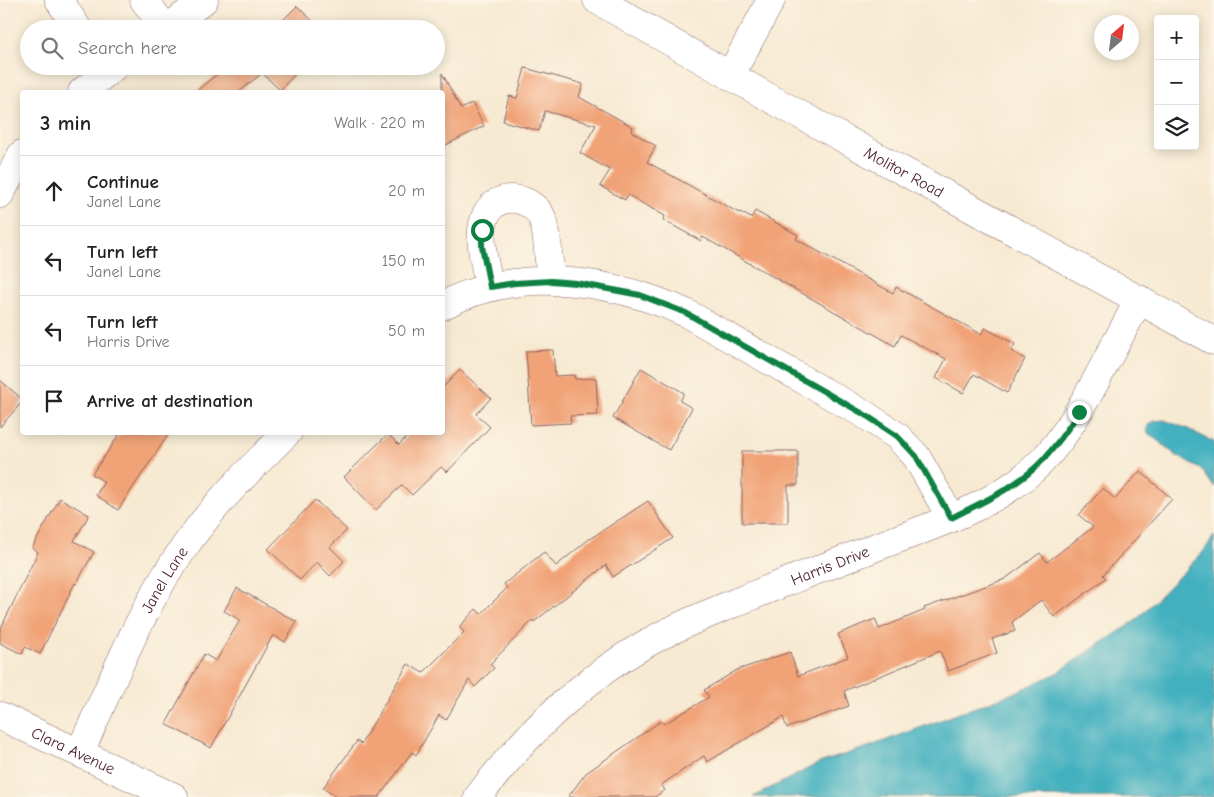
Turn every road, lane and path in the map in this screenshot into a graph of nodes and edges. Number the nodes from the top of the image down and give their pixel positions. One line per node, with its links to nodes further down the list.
1 (59, 0): 6 (street)
2 (144, 0): 7 (street)
3 (204, 0): 8 (street)
4 (597, 0): 10 (street, Molitor Road)
5 (771, 0): 10 (street)
6 (72, 20)
7 (159, 20)
8 (178, 20)
9 (101, 75): 11 (street)
10 (730, 76): 16 (street, Molitor Road)
11 (84, 90)
12 (20, 158): 13 (street)
13 (0, 194)
14 (551, 281): 15 (street); 15 (street); 20 (street)
15 (490, 287): 17 (street)
16 (1139, 299): 18 (street, Molitor Road); 20 (street, Harris Drive)
17 (445, 304)
18 (1214, 342)
19 (285, 435): 22 (street, Janel Lane)
20 (951, 518): 24 (street, Harris Drive)
21 (0, 716): 22 (street, Clara Avenue)
22 (80, 752): 23 (street, Clara Avenue)
23 (174, 797)
24 (478, 797)

